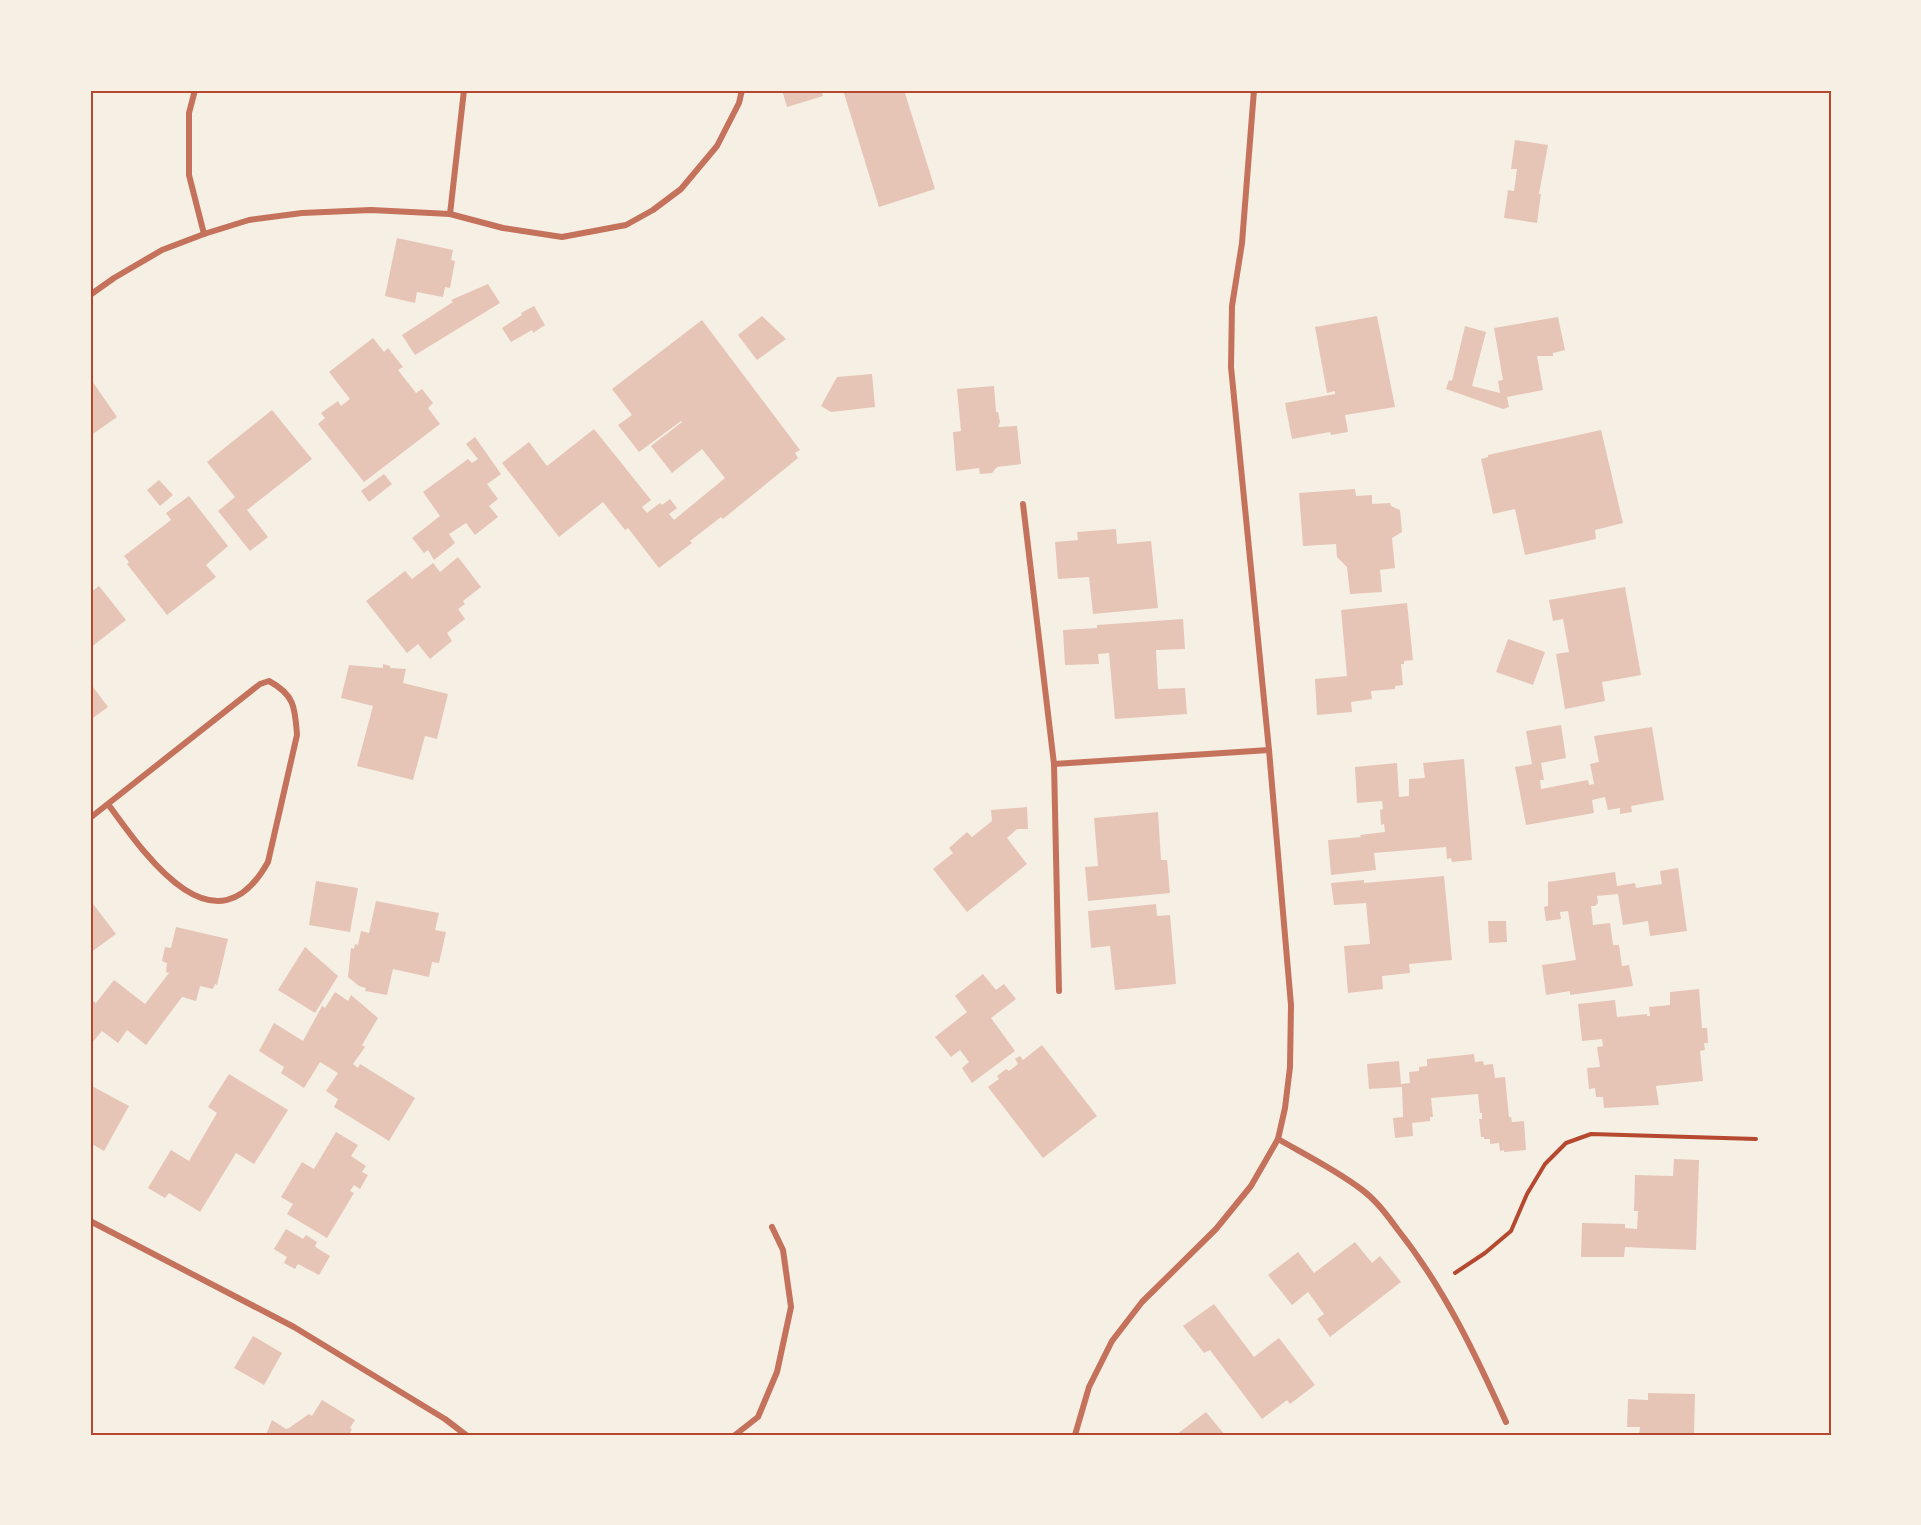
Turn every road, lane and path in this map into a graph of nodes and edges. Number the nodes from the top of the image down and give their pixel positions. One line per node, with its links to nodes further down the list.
1 (195, 90): 6 (street)
2 (464, 90): 5 (street)
3 (742, 90): 5 (street)
4 (1254, 90): 9 (street)
5 (450, 214): 6 (street)
6 (204, 234): 7 (street)
7 (90, 295)
8 (1023, 504): 10 (street)
9 (1269, 750): 10 (street); 14 (street)
10 (1054, 764): 13 (street)
11 (108, 804): 11 (street); 12 (street)
12 (90, 818)
13 (1059, 991)
14 (1278, 1139): 18 (street); 22 (street)
15 (1756, 1139): 18 (path)
16 (90, 1221): 20 (street)
17 (772, 1227): 21 (street)
18 (1437, 1285): 19 (street)
19 (1506, 1422)
20 (466, 1435)
21 (735, 1435)
22 (1075, 1435)

